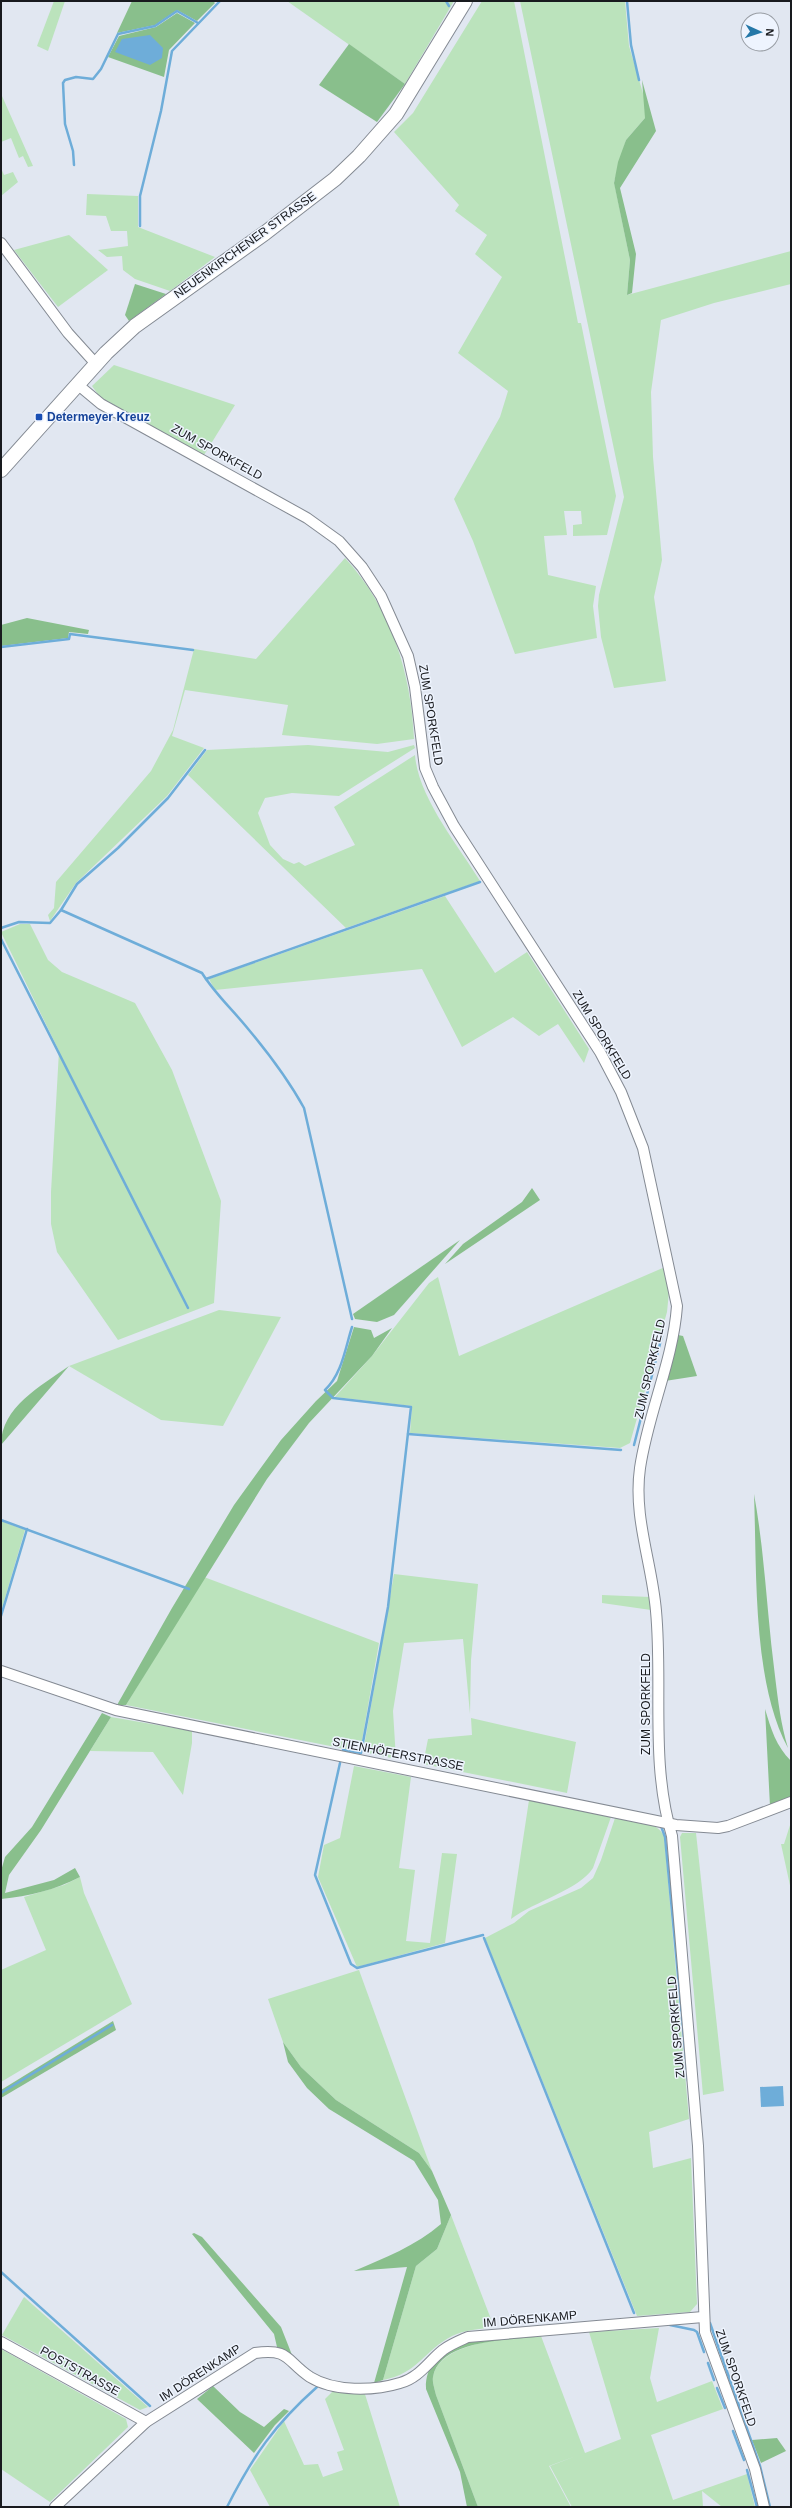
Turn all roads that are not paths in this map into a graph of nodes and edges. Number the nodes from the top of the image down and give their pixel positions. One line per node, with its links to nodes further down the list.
1 (465, 1): 3 (street, NEUENKIRCHENER STRASSE)
2 (1, 243): 3 (street)
3 (96, 364): 4 (street, NEUENKIRCHENER STRASSE)
4 (77, 384): 5 (street, NEUENKIRCHENER STRASSE); 8 (street, ZUM SPORKFELD)
5 (1, 470)
6 (1, 1671): 8 (street, STIENHÖFERSTRASSE)
7 (791, 1802): 8 (street, STIENHÖFERSTRASSE)
8 (668, 1821): 9 (street, ZUM SPORKFELD)
9 (703, 2317): 11 (street, IM DÖRENKAMP); 13 (street, ZUM SPORKFELD)
10 (1, 2342): 11 (street, POSTSTRASSE)
11 (146, 2422): 12 (street, IM DÖRENKAMP)
12 (55, 2507)
13 (764, 2507)

